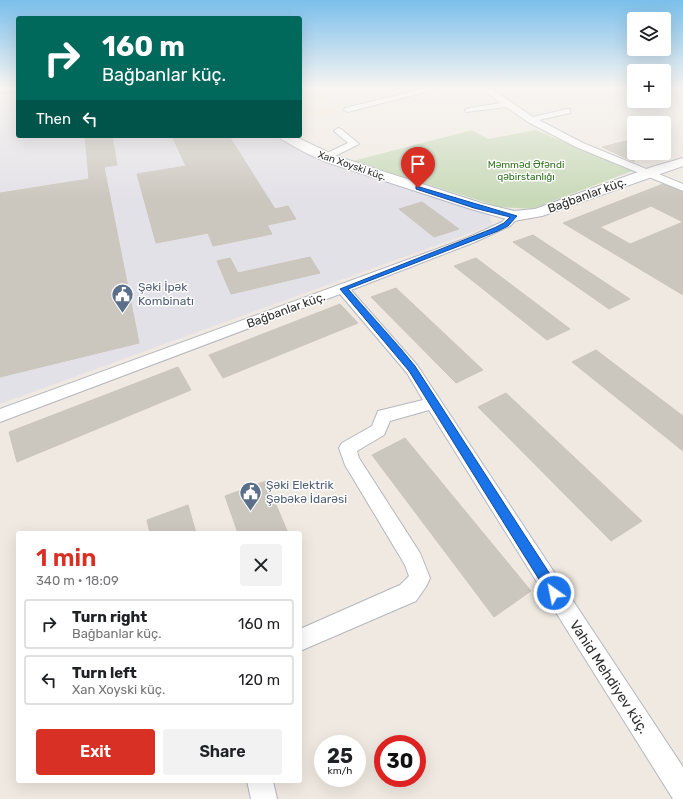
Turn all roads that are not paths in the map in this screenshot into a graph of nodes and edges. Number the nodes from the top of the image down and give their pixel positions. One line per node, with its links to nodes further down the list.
1 (539, 124): 6 (street)
2 (338, 131): 4 (street)
3 (289, 138): 4 (street, Xan Xoyski küç.)
4 (326, 157): 8 (street, Xan Xoyski küç.)
5 (683, 162): 6 (street, Bağbanlar küç.)
6 (647, 173): 7 (street); 8 (street, Bağbanlar küç.)
7 (683, 188)
8 (514, 216): 9 (street, Bağbanlar küç.)
9 (343, 289): 10 (street, Vahid Mehdiyev küç.); 11 (street, Bağbanlar küç.)
10 (433, 403): 12 (street); 14 (street, Vahid Mehdiyev küç.)
11 (0, 416)
12 (302, 639)
13 (260, 783): 15 (street)
14 (683, 791)
15 (264, 799)

